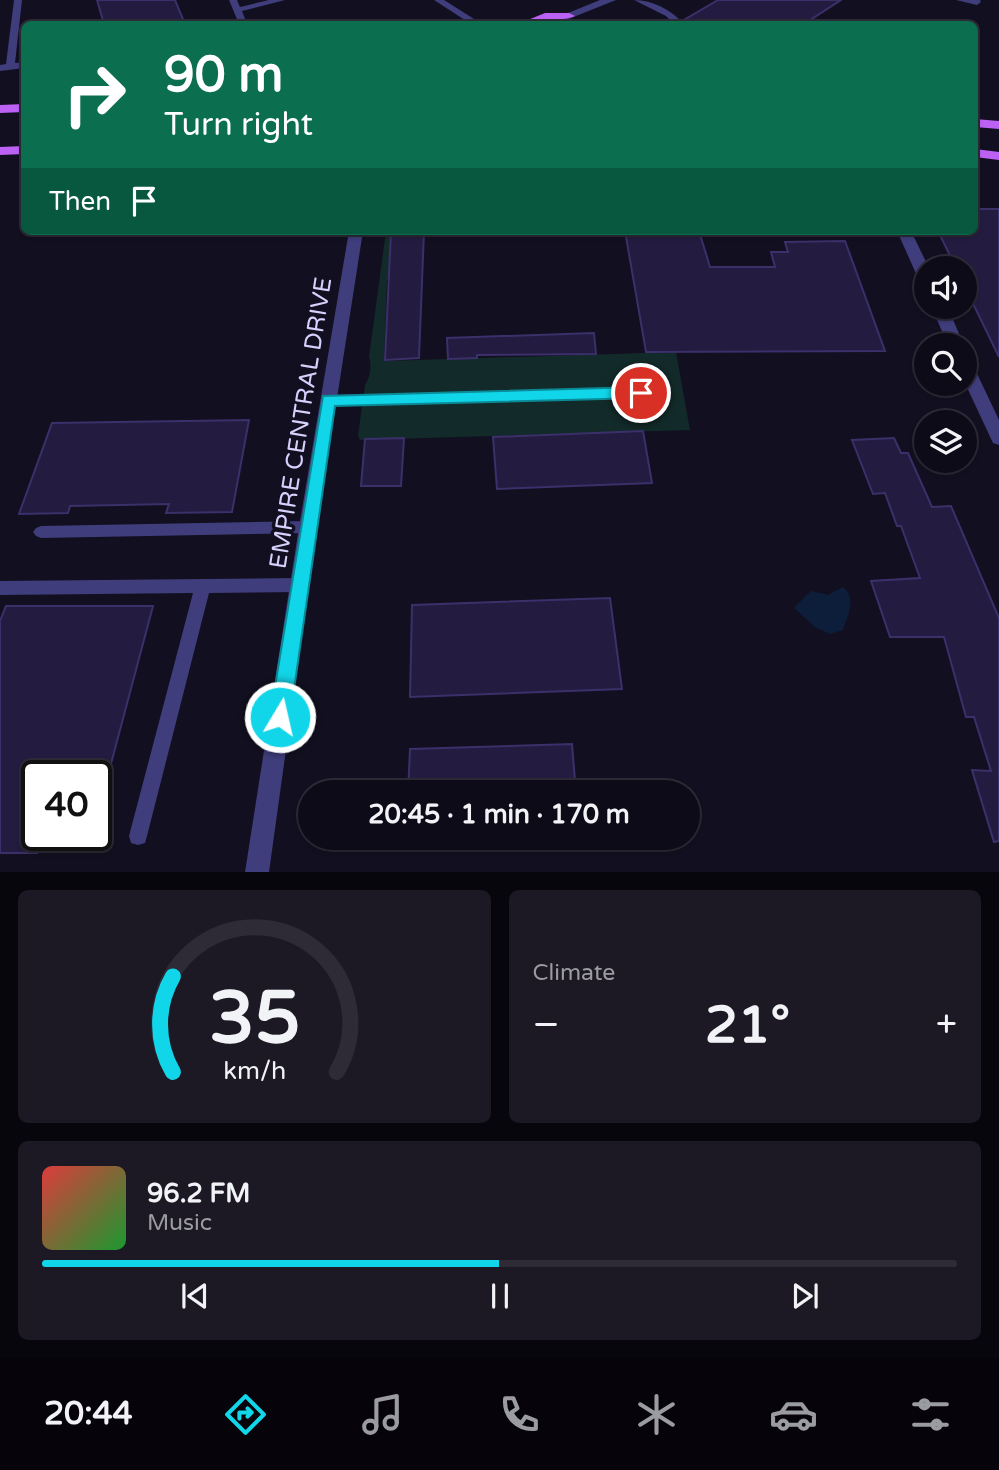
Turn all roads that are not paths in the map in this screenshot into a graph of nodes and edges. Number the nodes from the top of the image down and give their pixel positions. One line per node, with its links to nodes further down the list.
1 (18, 0): 13 (lane)
2 (281, 0): 8 (lane)
3 (438, 0): 9 (lane)
4 (610, 0): 11 (street)
5 (638, 0): 12 (lane)
6 (960, 0): 7 (lane)
7 (977, 2)
8 (235, 5)
9 (472, 21)
10 (532, 21): 11 (main road)
11 (556, 21)
12 (676, 21)
13 (5, 68)
14 (21, 108): 15 (main road)
15 (0, 109)
16 (978, 123): 17 (main road)
17 (999, 125)
18 (21, 150): 19 (main road)
19 (0, 152)
20 (978, 153): 21 (main road)
21 (999, 156)
22 (355, 235): 27 (street, EMPIRE CENTRAL DRIVE)
23 (906, 235): 24 (street)
24 (916, 256)
25 (977, 391): 28 (street)
26 (641, 393): 27 (lane)
27 (328, 400): 29 (street, EMPIRE CENTRAL DRIVE)
28 (999, 438)
29 (308, 527): 30 (lane); 31 (street, EMPIRE CENTRAL DRIVE)
30 (41, 532)
31 (299, 585): 32 (lane); 35 (street, EMPIRE CENTRAL DRIVE)
32 (203, 586): 33 (lane); 34 (lane)
33 (0, 588)
34 (138, 836)
35 (257, 872)

